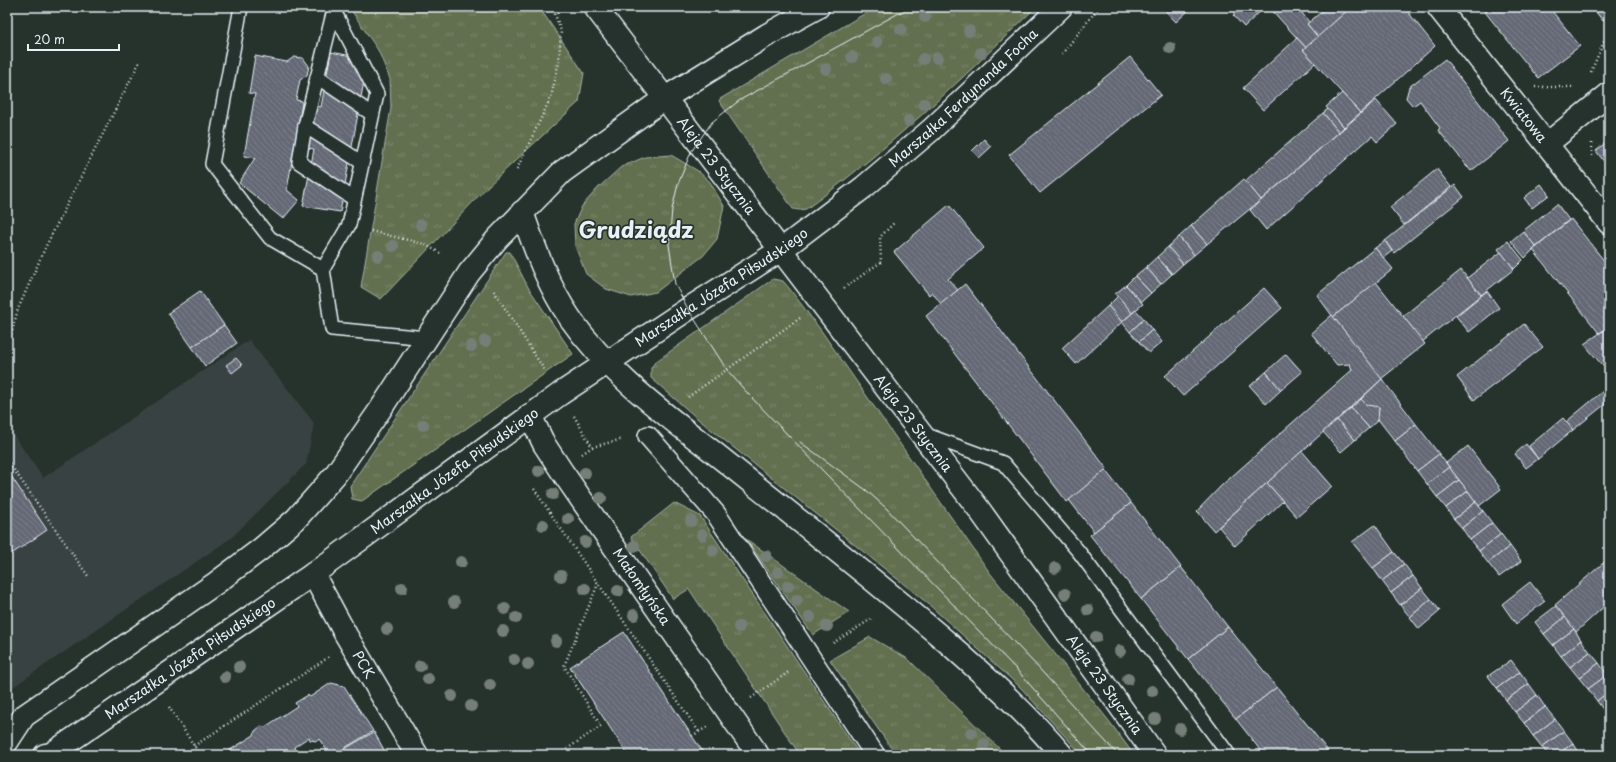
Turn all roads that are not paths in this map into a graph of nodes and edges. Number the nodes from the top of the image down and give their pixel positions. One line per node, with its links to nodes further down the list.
1 (240, 7): 19 (lane)
2 (595, 7): 9 (street, Aleja 23 Stycznia)
3 (818, 7): 9 (street)
4 (1061, 7): 14 (street, Marszałka Ferdynanda Focha)
5 (1438, 7): 12 (street, Kwiatowa)
6 (333, 8): 7 (lane); 10 (lane)
7 (317, 77): 10 (lane); 11 (lane)
8 (1609, 94): 12 (street)
9 (665, 98): 16 (street); 18 (street, Aleja 23 Stycznia)
10 (372, 114): 13 (lane)
11 (305, 126): 13 (lane); 15 (lane)
12 (1547, 144): 17 (street, Kwiatowa)
13 (362, 162): 15 (lane)
14 (864, 187): 18 (street, Marszałka Józefa Piłsudskiego)
15 (354, 199): 19 (lane)
16 (522, 212): 20 (street); 21 (street)
17 (1609, 223)
18 (781, 250): 21 (street, Marszałka Józefa Piłsudskiego); 23 (street, Aleja 23 Stycznia)
19 (323, 269): 20 (lane)
20 (427, 338): 26 (street)
21 (606, 363): 22 (street, Marszałka Józefa Piłsudskiego); 31 (street)
22 (530, 415): 25 (street, Marszałka Józefa Piłsudskiego); 29 (street, Małomłyńska)
23 (920, 433): 32 (street, Aleja 23 Stycznia); 33 (lane)
24 (648, 436): 30 (street)
25 (313, 574): 27 (street, Marszałka Józefa Piłsudskiego); 28 (street, PCK)
26 (7, 742)
27 (45, 755)
28 (417, 755)
29 (758, 755)
30 (875, 755)
31 (1062, 755)
32 (1155, 755)
33 (1230, 755)

